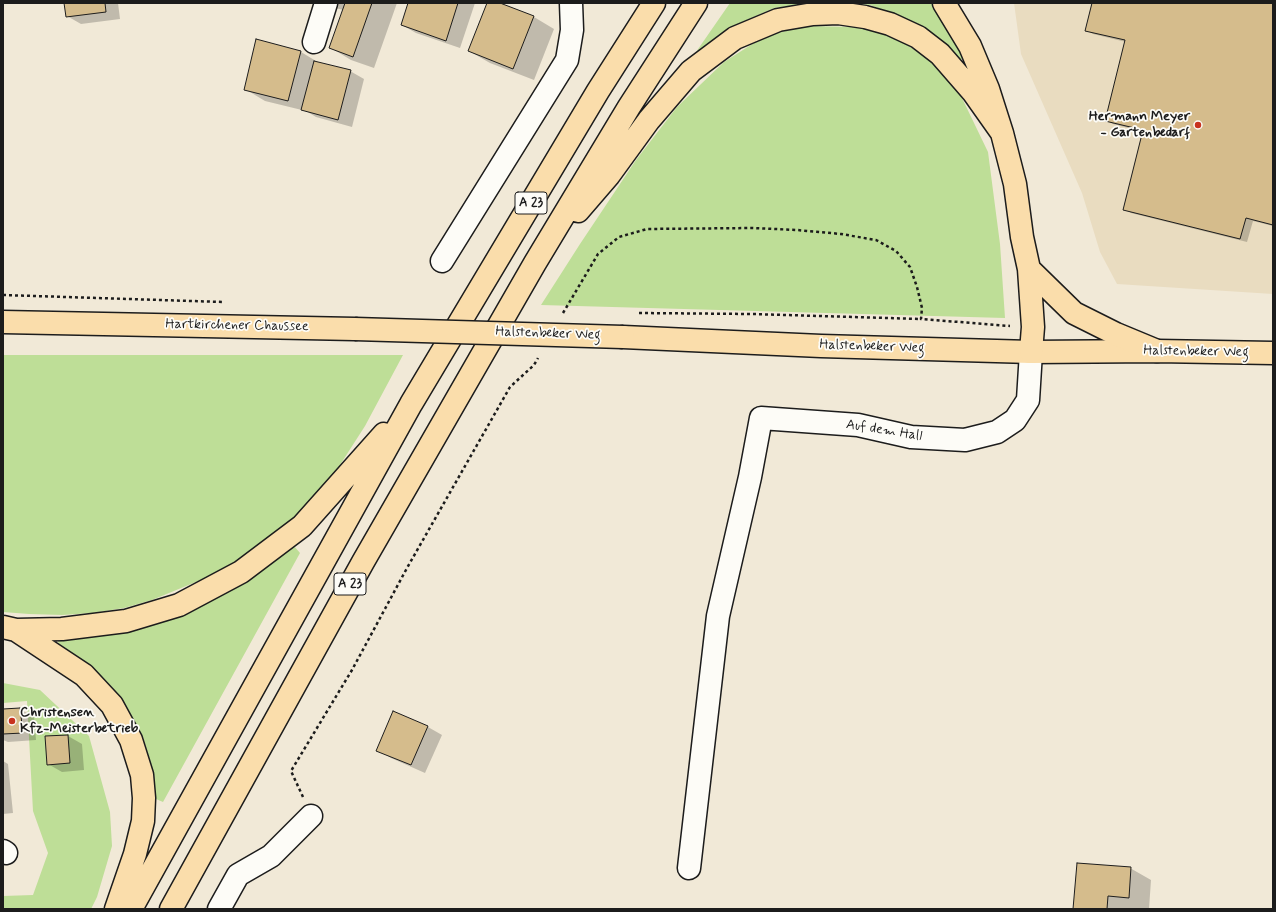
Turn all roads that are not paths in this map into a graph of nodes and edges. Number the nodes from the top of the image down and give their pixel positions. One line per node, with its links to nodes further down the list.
1 (326, 3): 6 (street)
2 (654, 3): 16 (main road, A 23)
3 (696, 3): 9 (main road, A 23)
4 (944, 3): 7 (main road)
5 (571, 4): 8 (street)
6 (314, 42)
7 (1002, 133): 9 (main road); 10 (main road)
8 (442, 261)
9 (535, 263): 22 (main road, A 23)
10 (1029, 269): 13 (main road); 14 (main road)
11 (3, 322): 12 (main road, Hartkirchener Chaussee, bridge)
12 (471, 332): 14 (main road, Halstenbeker Weg, bridge)
13 (1157, 350): 14 (main road, Halstenbeker Weg); 15 (main road, Halstenbeker Weg)
14 (1032, 352): 19 (street, Auf dem Hall)
15 (1273, 353)
16 (411, 404): 17 (main road); 21 (main road, A 23)
17 (10, 629): 20 (main road)
18 (311, 816): 23 (street)
19 (689, 868)
20 (116, 909)
21 (131, 909)
22 (171, 909)
23 (219, 909)

